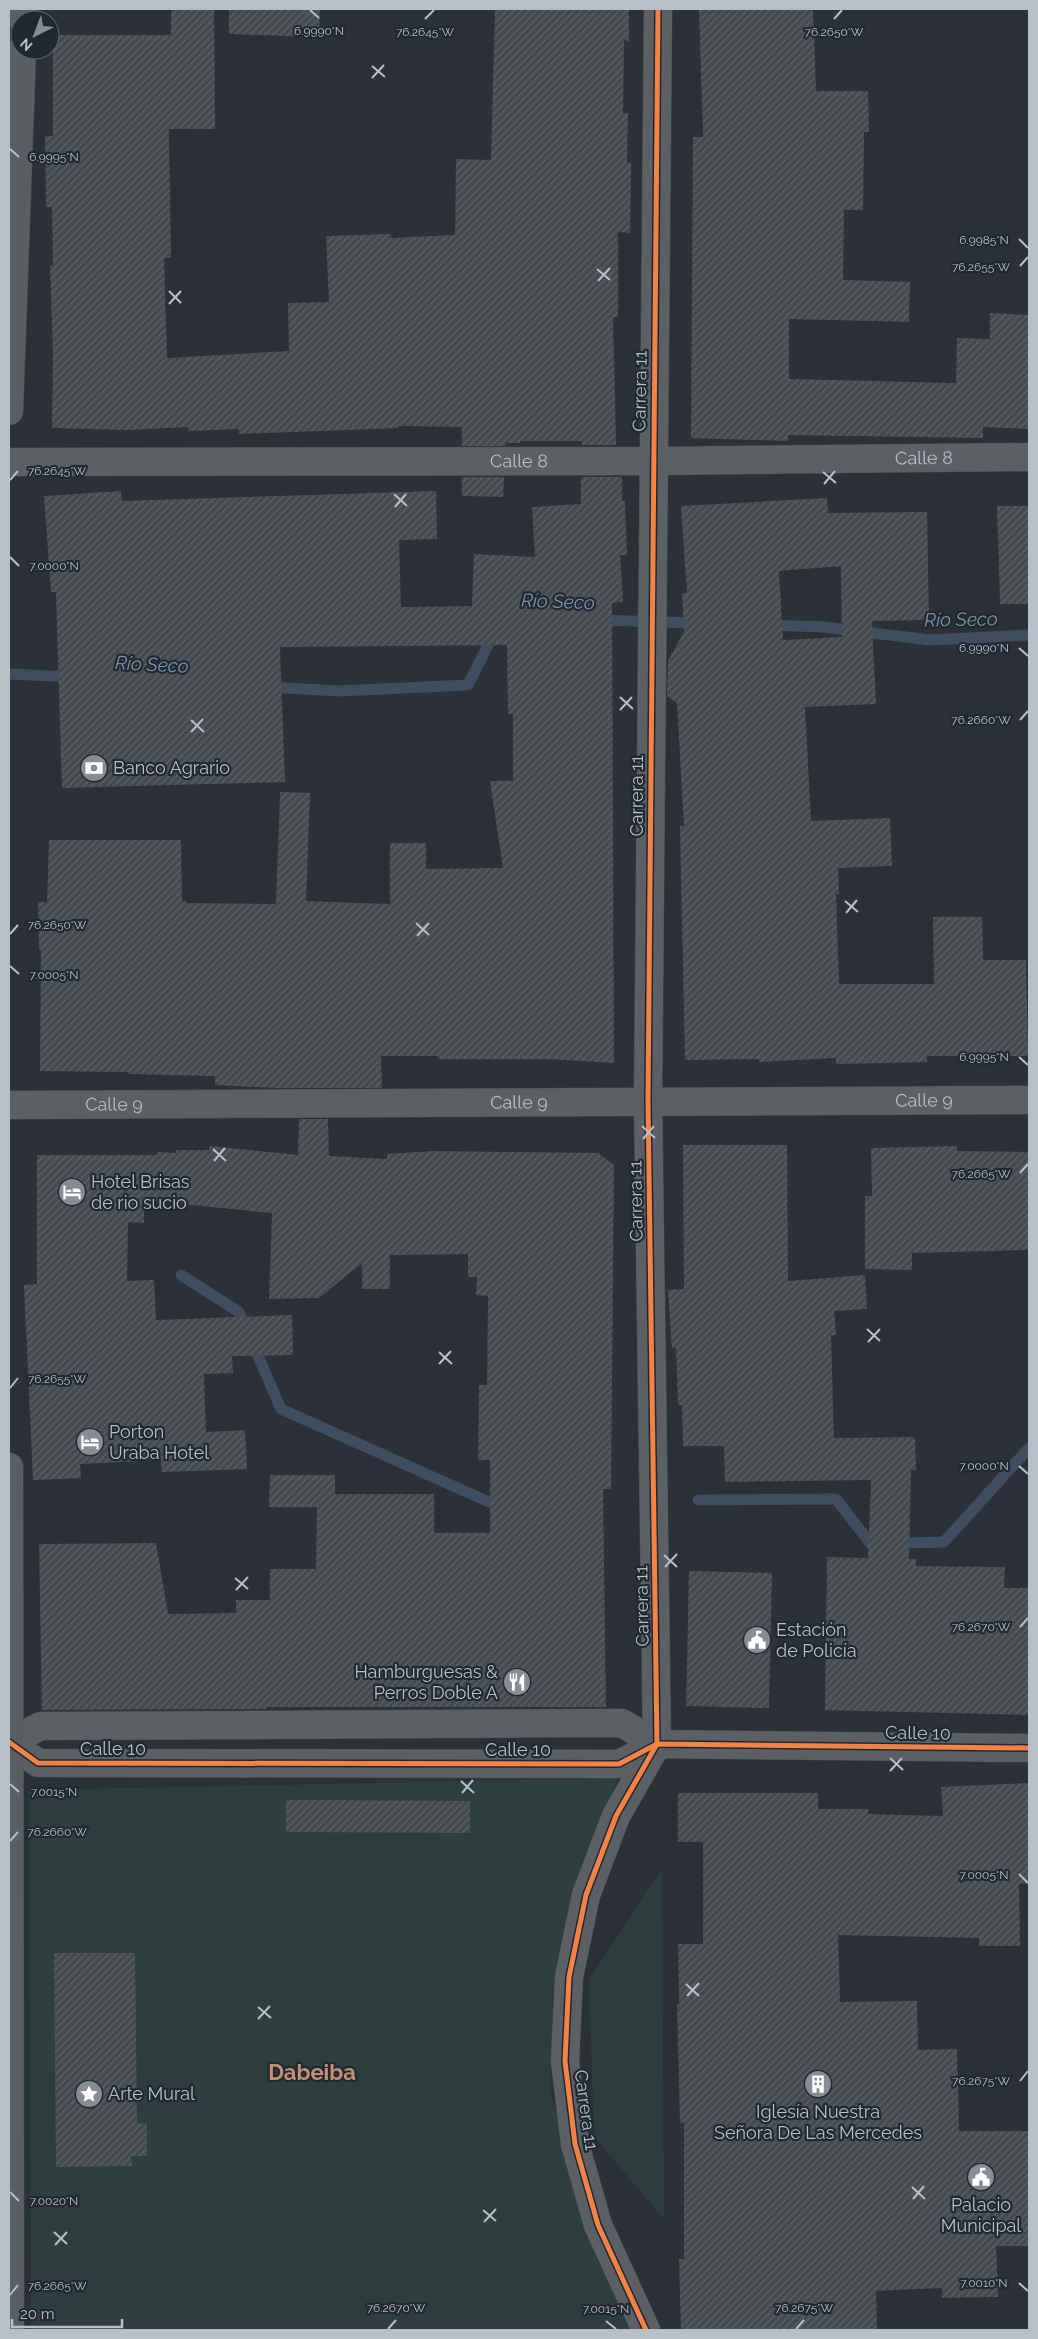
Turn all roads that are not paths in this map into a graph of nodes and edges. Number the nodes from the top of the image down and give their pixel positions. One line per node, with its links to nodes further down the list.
1 (658, 9): 5 (street, Carrera 11)
2 (22, 60): 3 (main road)
3 (9, 411)
4 (1029, 457): 5 (street, Calle 8)
5 (653, 461): 6 (street, Calle 8); 8 (street, Carrera 11)
6 (9, 462)
7 (1029, 1100): 8 (street, Calle 9)
8 (648, 1101): 9 (street, Calle 9); 12 (street, Carrera 11)
9 (9, 1105)
10 (9, 1467): 11 (main road)
11 (9, 1742): 12 (street, Calle 10); 12 (street, Calle 10); 14 (main road)
12 (657, 1744): 13 (street, Calle 10); 15 (street, Carrera 11)
13 (1029, 1748)
14 (10, 2330)
15 (646, 2330)

